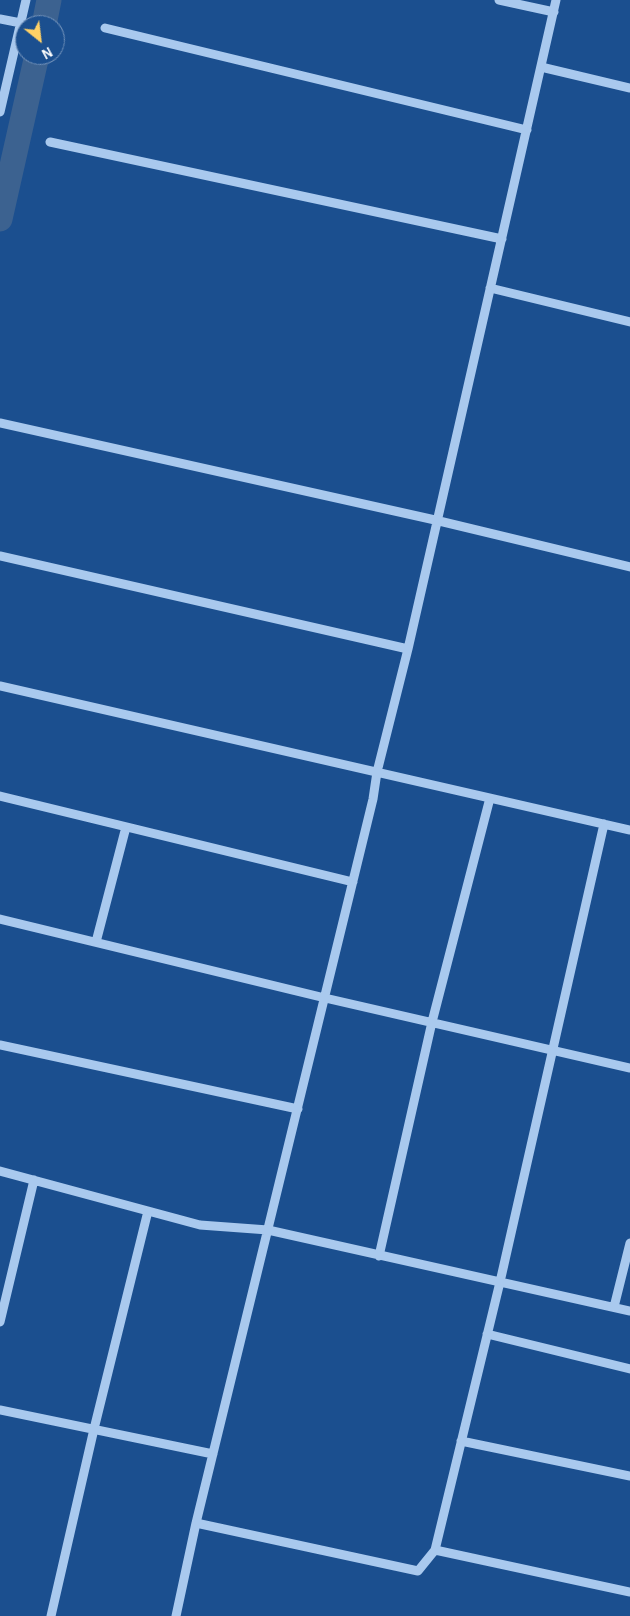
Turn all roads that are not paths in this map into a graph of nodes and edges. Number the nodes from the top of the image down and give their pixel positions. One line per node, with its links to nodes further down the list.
1 (26, 0): 5 (street)
2 (499, 0): 4 (street)
3 (556, 0): 4 (street)
4 (554, 12): 10 (street)
5 (23, 15)
6 (0, 19): 7 (street)
7 (15, 23)
8 (105, 28): 13 (street)
9 (15, 49): 12 (street)
10 (541, 67): 11 (street); 13 (street)
11 (630, 88)
12 (0, 112)
13 (527, 130): 15 (street)
14 (50, 142): 15 (street)
15 (502, 239): 16 (street)
16 (490, 288): 17 (street); 19 (street)
17 (630, 322)
18 (0, 424): 19 (street)
19 (437, 520): 21 (street); 22 (street)
20 (0, 556): 22 (street)
21 (630, 567)
22 (408, 649): 24 (street)
23 (0, 686): 24 (street)
24 (377, 772): 26 (street); 30 (street)
25 (0, 796): 28 (street)
26 (490, 798): 27 (street); 34 (street)
27 (604, 824): 29 (street); 36 (street)
28 (126, 827): 30 (street); 32 (street)
29 (630, 830)
30 (353, 882): 33 (street)
31 (0, 919): 32 (street)
32 (96, 942): 33 (street)
33 (325, 998): 34 (street); 38 (street)
34 (432, 1022): 36 (street); 44 (street)
35 (0, 1045): 38 (street)
36 (553, 1050): 37 (street); 45 (street)
37 (630, 1068)
38 (298, 1109): 42 (street)
39 (0, 1172): 40 (street)
40 (34, 1180): 41 (street); 48 (street)
41 (148, 1211): 42 (street); 52 (street)
42 (268, 1230): 44 (street); 54 (street)
43 (630, 1243): 46 (street)
44 (379, 1256): 45 (street)
45 (500, 1282): 46 (street); 49 (street)
46 (614, 1307): 47 (street)
47 (630, 1311)
48 (0, 1322)
49 (487, 1334): 50 (street); 53 (street)
50 (630, 1369)
51 (0, 1410): 52 (street)
52 (94, 1429): 54 (street); 59 (street)
53 (461, 1441): 55 (street); 57 (street)
54 (213, 1454): 56 (street)
55 (630, 1476)
56 (196, 1523): 57 (street); 60 (street)
57 (435, 1550): 58 (street)
58 (630, 1592)
59 (50, 1616)
60 (176, 1616)

